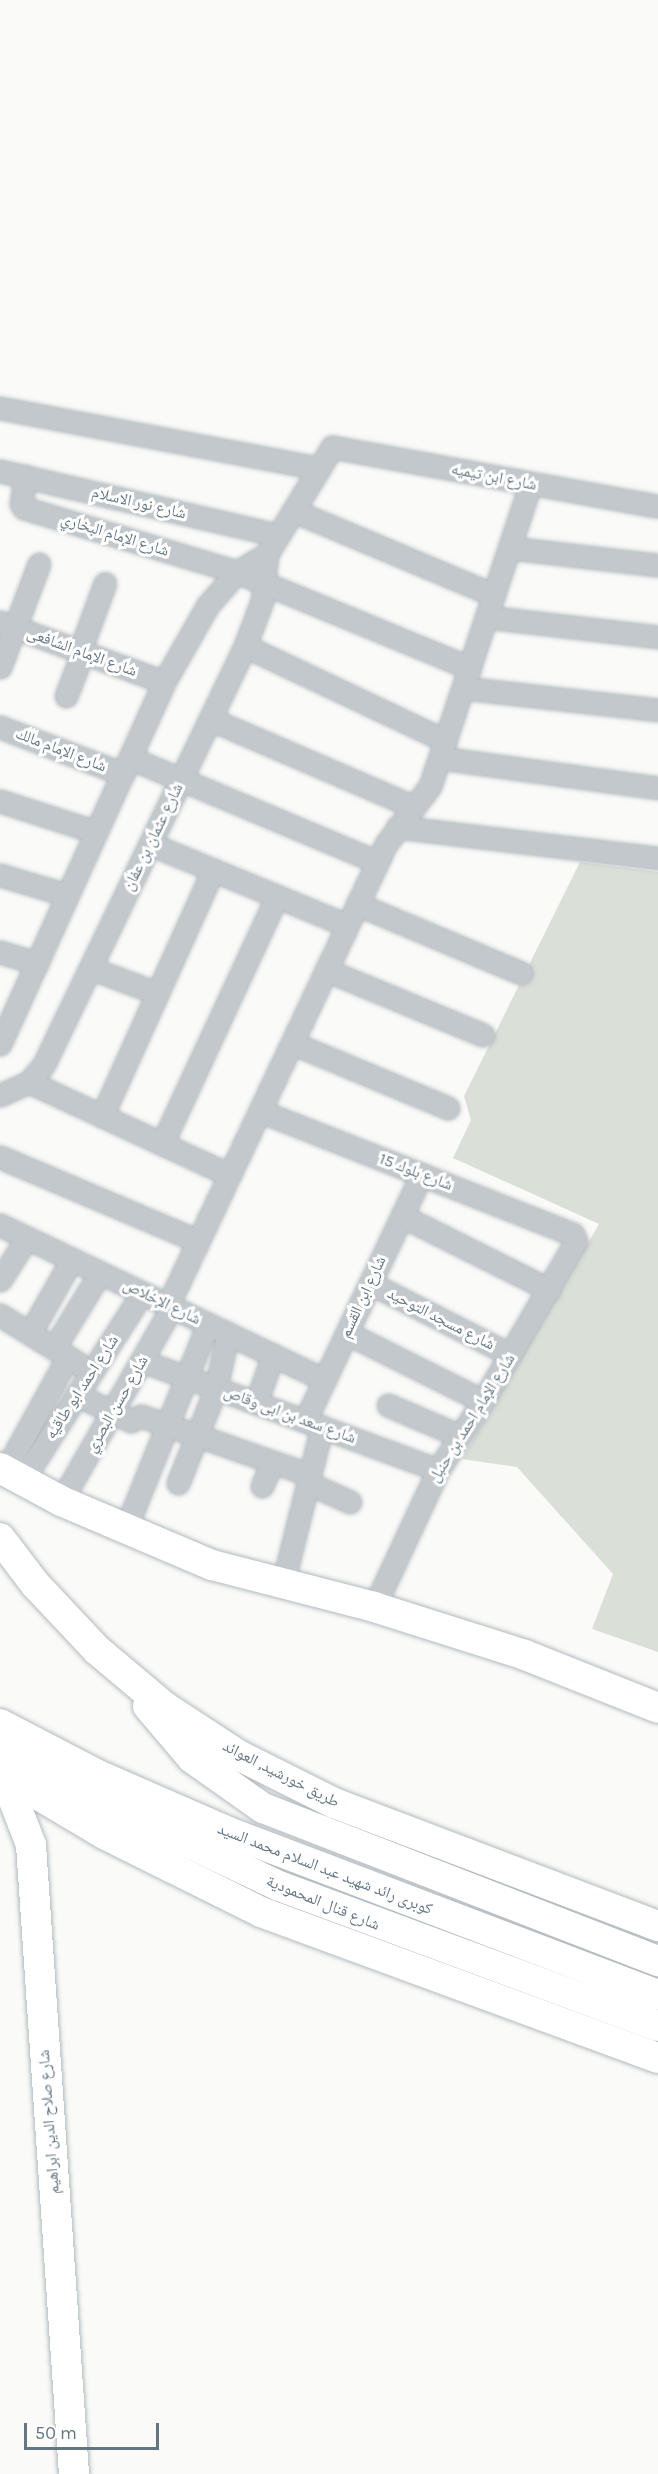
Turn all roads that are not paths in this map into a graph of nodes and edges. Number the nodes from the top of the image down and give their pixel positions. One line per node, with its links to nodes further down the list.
1 (0, 408): 3 (street)
2 (332, 447): 3 (street, شارع عثمان بن عفان); 6 (street, شارع ابن تيميه)
3 (319, 468): 8 (street, شارع عثمان بن عفان)
4 (0, 471): 5 (street, شارع نور الاسلام)
5 (25, 476): 9 (street, شارع نور الاسلام); 14 (street, شارع الإمام البخاري)
6 (530, 485): 7 (street, شارع ابن تيميه); 10 (street, شارع حسن البصري)
7 (658, 506)
8 (294, 511): 9 (street, شارع عثمان بن عفان); 17 (street)
9 (278, 535): 11 (street, شارع عثمان بن عفان)
10 (510, 548): 13 (street); 17 (street, شارع حسن البصري)
11 (267, 554): 14 (street, شارع عثمان بن عفان); 16 (street, شارع عثمان بن عفان)
12 (39, 564): 19 (street)
13 (658, 565)
14 (237, 573): 16 (street); 25 (street, شارع عثمان بن عفان)
15 (105, 583): 22 (street)
16 (265, 583): 21 (street, شارع عثمان بن عفان); 24 (street)
17 (494, 596): 18 (street, شارع حسن البصري)
18 (486, 617): 20 (street); 24 (street, شارع حسن البصري)
19 (8, 625): 22 (street, شارع الإمام الشافعى); 23 (street)
20 (658, 637)
21 (245, 646): 28 (street, شارع عثمان بن عفان); 30 (street)
22 (82, 652): 25 (street, شارع الإمام الشافعى); 26 (street)
23 (0, 667)
24 (466, 678): 27 (street); 30 (street, شارع حسن البصري)
25 (164, 682): 31 (street, شارع عثمان بن عفان)
26 (66, 696)
27 (658, 710)
28 (210, 719): 32 (street, شارع عثمان بن عفان); 35 (street)
29 (0, 727): 31 (street, شارع الإمام مالك)
30 (443, 749): 33 (street); 35 (street, شارع حسن البصري)
31 (126, 766): 32 (street, شارع الإمام مالك); 37 (street, شارع عثمان بن عفان)
32 (181, 779): 38 (street, شارع عثمان بن عفان); 40 (street, شارع الإمام مالك)
33 (658, 788)
34 (0, 801): 37 (street)
35 (414, 807): 36 (street, شارع حسن البصري)
36 (397, 827): 39 (street); 40 (street, شارع حسن البصري)
37 (96, 832): 43 (street, شارع عثمان بن عفان)
38 (150, 844): 41 (street); 49 (street, شارع عثمان بن عفان)
39 (658, 858)
40 (377, 862): 45 (street, شارع حسن البصري)
41 (213, 870): 44 (street); 52 (street)
42 (0, 875): 43 (street)
43 (67, 895): 48 (street, شارع عثمان بن عفان)
44 (277, 896): 46 (street); 62 (street)
45 (357, 904): 46 (street, شارع حسن البصري); 51 (street)
46 (347, 925): 50 (street, شارع حسن البصري)
47 (0, 952): 48 (street)
48 (37, 963): 53 (street, شارع عثمان بن عفان)
49 (90, 968): 52 (street); 57 (street, شارع عثمان بن عفان)
50 (326, 970): 54 (street); 55 (street, شارع حسن البصري)
51 (521, 973)
52 (158, 993): 61 (street)
53 (7, 1010): 56 (street, شارع عثمان بن عفان)
54 (483, 1035)
55 (291, 1043): 59 (street); 60 (street, شارع حسن البصري)
56 (0, 1044)
57 (29, 1082): 58 (street, شارع عثمان بن عفان); 61 (street)
58 (0, 1095)
59 (448, 1108)
60 (260, 1111): 64 (street, شارع بلوك 15); 65 (street, شارع حسن البصري)
61 (102, 1116): 62 (street)
62 (162, 1144): 65 (street)
63 (0, 1156): 70 (street)
64 (422, 1174): 66 (street, شارع ابن القسم); 68 (street, شارع بلوك 15)
65 (229, 1175): 70 (street, شارع حسن البصري)
66 (402, 1216): 74 (street, شارع ابن القسم); 75 (street)
67 (0, 1225): 69 (street, شارع الإخلاص)
68 (573, 1234): 75 (street, شارع الإمام احمد بن حنبل)
69 (27, 1238): 71 (street, شارع الإخلاص); 73 (street)
70 (198, 1241): 77 (street, شارع حسن البصري)
71 (72, 1259): 72 (street, شارع الإخلاص); 81 (street)
72 (100, 1272): 76 (street, شارع الإخلاص); 84 (street)
73 (0, 1280)
74 (370, 1283): 82 (street, شارع ابن القسم); 87 (street, شارع مسجد التوحيد)
75 (550, 1290): 87 (street, شارع الإمام احمد بن حنبل)
76 (142, 1293): 77 (street, شارع الإخلاص); 80 (street, شارع احمد ابو طاقيه)
77 (170, 1306): 79 (street, شارع الإخلاص); 85 (street, شارع حسن البصري)
78 (0, 1315): 81 (street)
79 (208, 1324): 83 (street, شارع الإخلاص); 89 (street)
80 (118, 1330): 85 (street, شارع سعد بن ابى وقاص); 88 (street, شارع احمد ابو طاقيه)
81 (30, 1333): 84 (street)
82 (347, 1333): 90 (street, شارع ابن القسم); 93 (street)
83 (228, 1334): 86 (street, شارع الإخلاص); 91 (street)
84 (61, 1353): 88 (street); 103 (street)
85 (145, 1355): 89 (street, شارع سعد بن ابى وقاص); 96 (street, شارع حسن البصري)
86 (273, 1355): 90 (street, شارع الإخلاص); 94 (street)
87 (511, 1355): 93 (street, شارع الإمام احمد بن حنبل)
88 (92, 1372): 92 (street, شارع احمد ابو طاقيه)
89 (187, 1377): 91 (street, شارع سعد بن ابى وقاص); 98 (street)
90 (325, 1380): 97 (street, شارع ابن القسم)
91 (216, 1388): 94 (street, شارع سعد بن ابى وقاص); 99 (street)
92 (77, 1395): 96 (street); 103 (street, شارع احمد ابو طاقيه)
93 (483, 1401): 100 (street, شارع الإمام احمد بن حنبل)
94 (256, 1403): 97 (street, شارع سعد بن ابى وقاص)
95 (388, 1406): 100 (street)
96 (112, 1412): 98 (street); 107 (street, شارع حسن البصري)
97 (314, 1424): 102 (street, شارع سعد بن ابى وقاص); 104 (street, شارع ابن القسم)
98 (167, 1425): 99 (street); 109 (street)
99 (197, 1436): 101 (street); 105 (street)
100 (460, 1436): 102 (street, شارع الإمام احمد بن حنبل)
101 (272, 1462): 104 (street); 106 (street)
102 (438, 1470): 112 (street, شارع الإمام احمد بن حنبل)
103 (9, 1473): 107 (main road)
104 (309, 1479): 108 (street); 111 (street, شارع ابن القسم)
105 (178, 1483)
106 (262, 1486)
107 (61, 1501): 109 (main road)
108 (350, 1502)
109 (126, 1528): 111 (main road)
110 (0, 1538): 113 (main road, طريق خورشيد, العوائد)
111 (283, 1583): 112 (main road)
112 (374, 1607): 114 (main road)
113 (130, 1679): 117 (main road, طريق خورشيد, العوائد); 118 (main road, كوبرى رائد شهيد عبد السلام محمد السيد)
114 (658, 1708)
115 (0, 1724): 119 (main road, كوبرى رائد شهيد عبد السلام محمد السيد)
116 (1, 1767): 120 (main road, شارع قنال المحمودية); 121 (main road); 122 (main road, شارع صلاح الدين ابراهيم)
117 (658, 1926)
118 (658, 1961)
119 (658, 1995)
120 (658, 2026)
121 (658, 2058)
122 (74, 2474)

